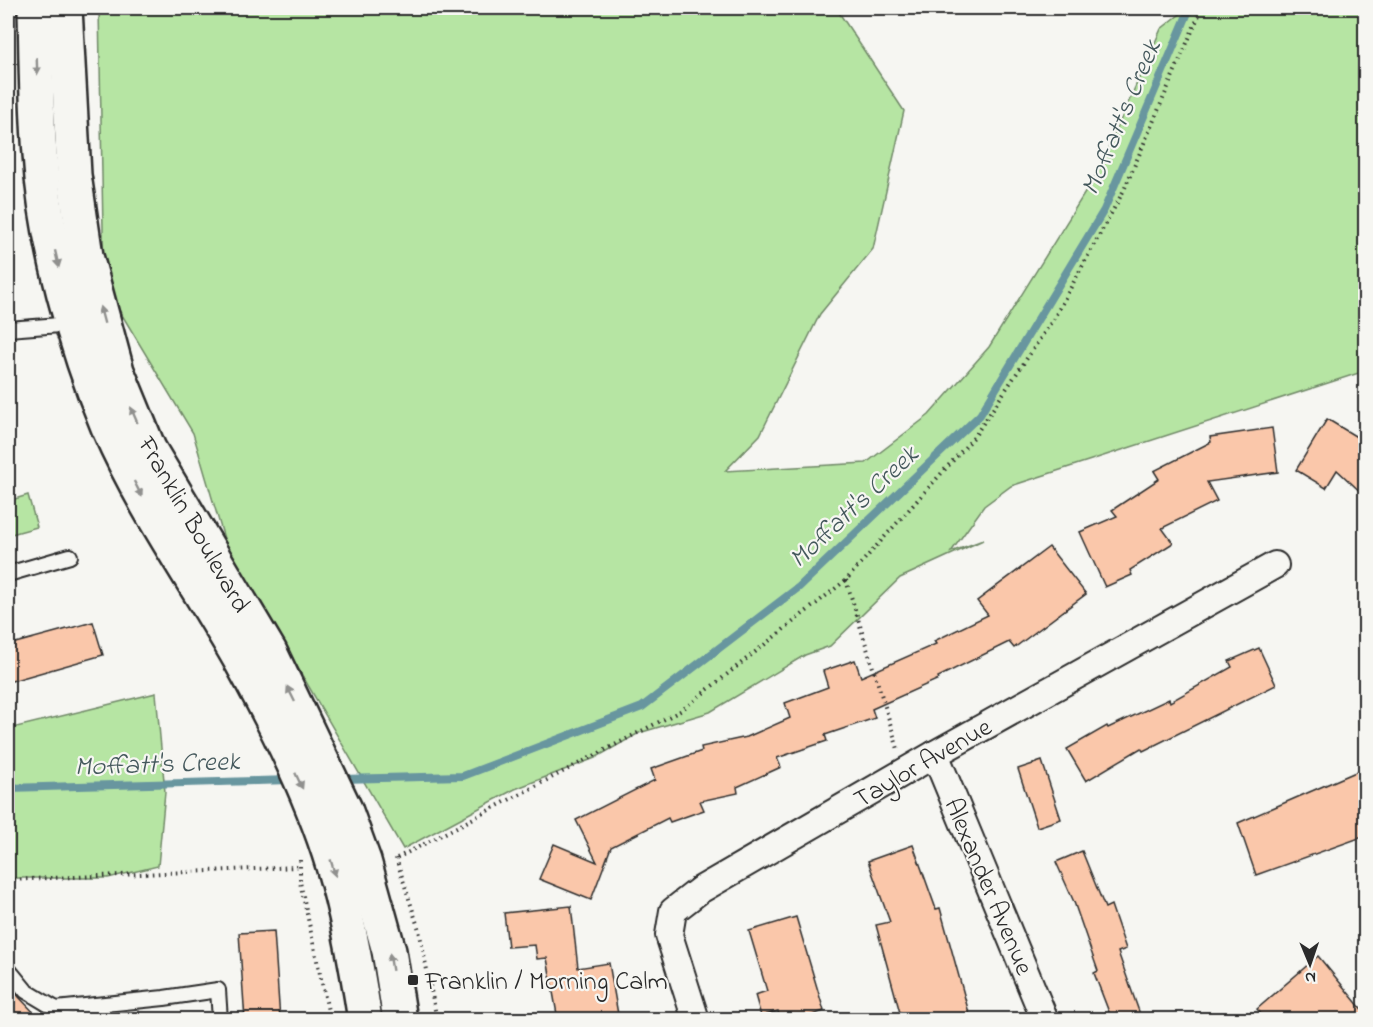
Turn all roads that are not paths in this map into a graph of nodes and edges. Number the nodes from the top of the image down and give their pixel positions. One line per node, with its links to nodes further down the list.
1 (35, 8): 3 (main road, Franklin Boulevard, one-way to 3)
2 (65, 8): 9 (main road, Franklin Boulevard, one-way to 2)
3 (73, 324): 4 (lane); 9 (main road, Franklin Boulevard, one-way to 9)
4 (8, 329)
5 (70, 556): 7 (lane)
6 (1275, 565): 8 (street, Taylor Avenue)
7 (8, 574)
8 (935, 754): 15 (street, Taylor Avenue); 16 (street, Alexander Avenue)
9 (329, 811): 13 (main road, Franklin Boulevard, one-way to 13); 14 (main road, Franklin Boulevard, one-way to 9)
10 (8, 969): 11 (lane)
11 (57, 1014): 12 (lane)
12 (219, 1020)
13 (365, 1020)
14 (400, 1020)
15 (696, 1020)
16 (1045, 1020)

